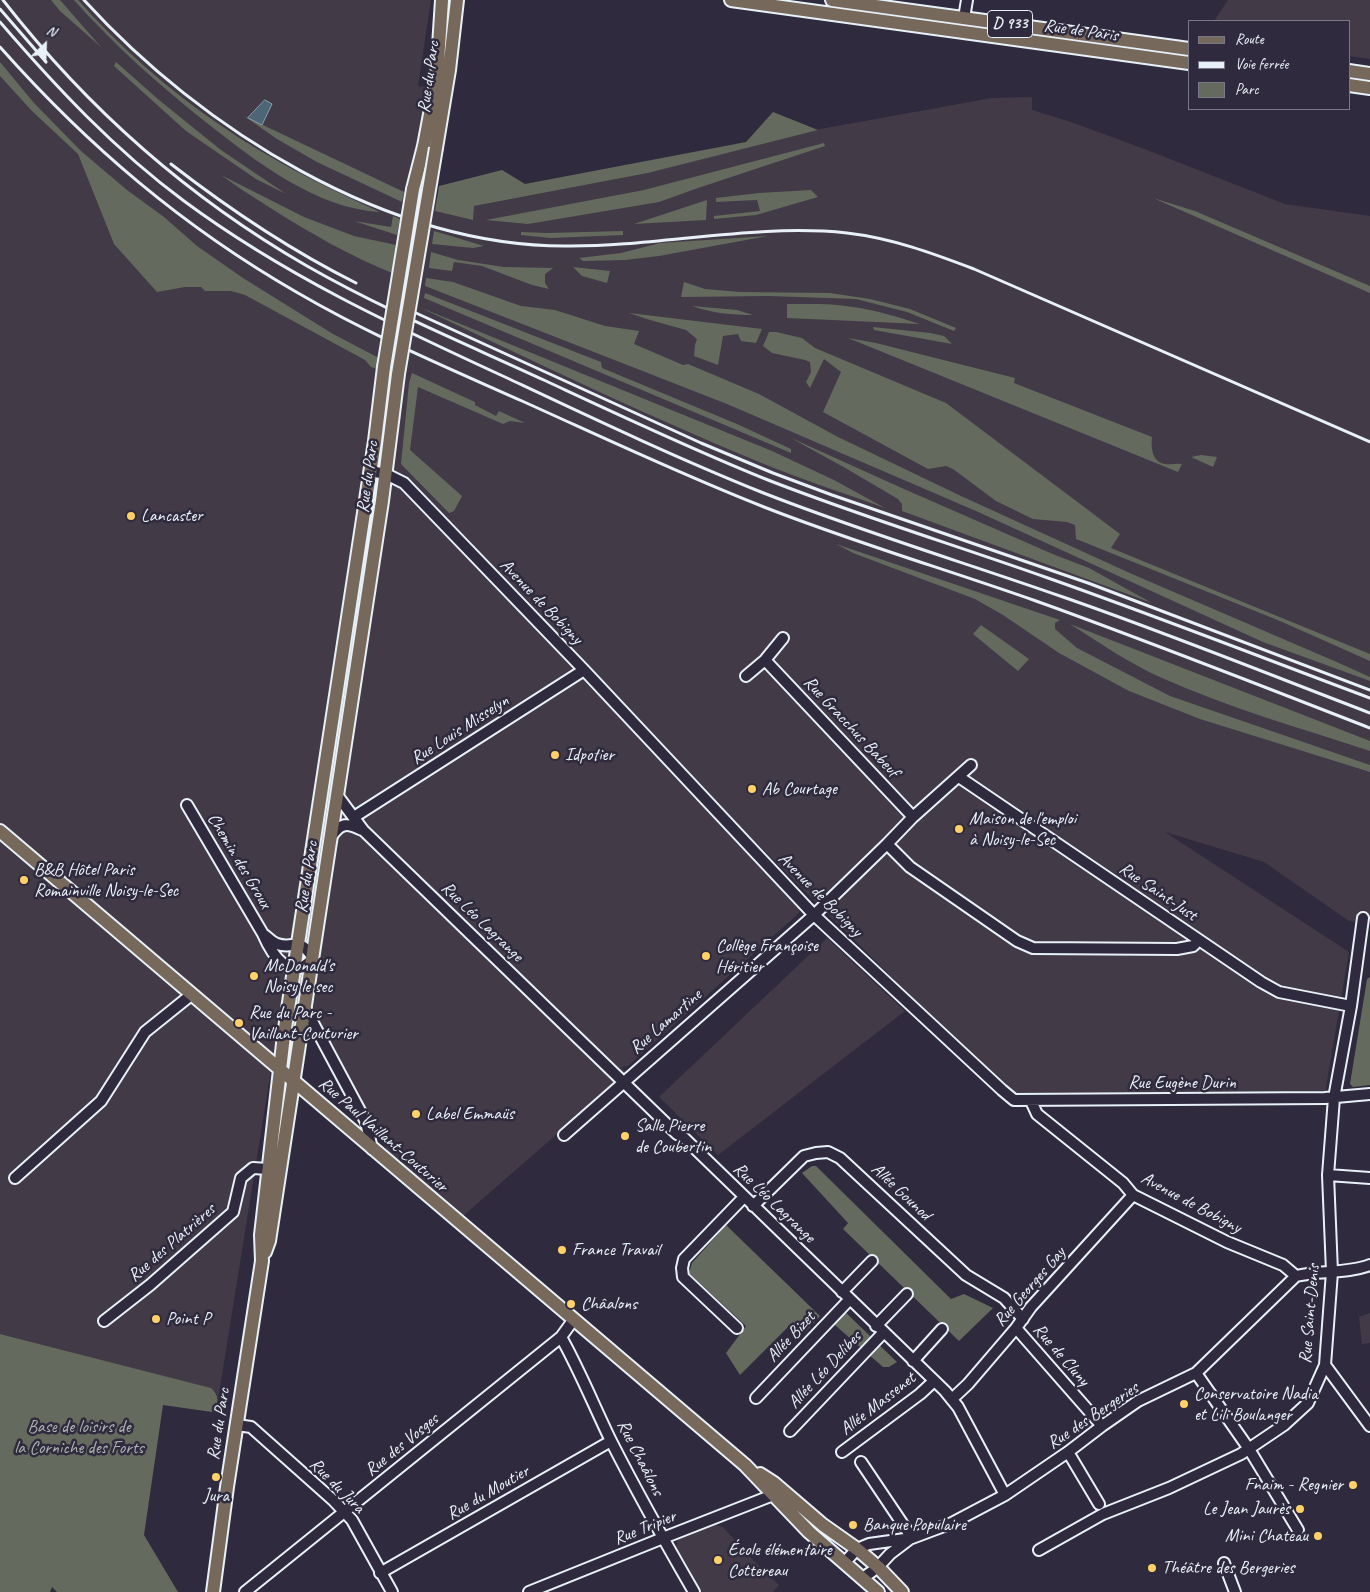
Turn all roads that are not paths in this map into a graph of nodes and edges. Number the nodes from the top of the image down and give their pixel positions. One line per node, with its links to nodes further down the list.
1 (442, 0): 13 (main road, Rue du Parc)
2 (457, 0): 13 (main road, Rue du Parc)
3 (731, 0): 8 (main road, Rue de Paris / D 933)
4 (832, 0): 6 (main road, Rue de Paris / D 933)
5 (967, 0): 6 (street)
6 (964, 18): 7 (main road, Rue de Paris / D 933)
7 (1188, 49)
8 (1188, 63)
9 (1350, 71): 10 (main road)
10 (1370, 74)
11 (1350, 85): 12 (main road)
12 (1370, 88)
13 (430, 147): 14 (main road, Rue du Parc, bridge); 15 (main road, Rue du Parc, bridge)
14 (370, 471): 15 (street, Avenue de Bobigny); 34 (main road, Rue du Parc)
15 (386, 474): 18 (street, Avenue de Bobigny); 22 (main road, Rue du Parc)
16 (783, 638): 17 (street)
17 (765, 660): 19 (street); 24 (street, Rue Gracchus Babeuf)
18 (584, 670): 25 (street, Rue Louis Misselyn); 30 (street, Avenue de Bobigny)
19 (746, 676)
20 (971, 765): 21 (street)
21 (959, 776): 24 (street); 33 (street, Rue Saint-Just)
22 (337, 795): 25 (street, Rue Léo Lagrange); 28 (main road, Rue du Parc)
23 (187, 805): 32 (street, Chemin des Groux)
24 (913, 816): 29 (street)
25 (354, 817): 26 (street, Rue Léo Lagrange)
26 (363, 830): 28 (street); 44 (street, Rue Léo Lagrange)
27 (2, 836): 39 (main road, Rue Paul Vaillant-Couturier)
28 (331, 838): 36 (main road, Rue du Parc)
29 (887, 844): 30 (street); 33 (street)
30 (814, 915): 44 (street, Rue Lamartine); 47 (street, Avenue de Bobigny)
31 (1363, 918): 40 (street, Rue Saint-Denis)
32 (263, 934): 35 (street, Chemin des Groux); 37 (street, Chemin des Groux)
33 (1199, 940): 40 (street, Rue Saint-Just)
34 (298, 944): 35 (street); 36 (street); 38 (main road, Rue du Parc)
35 (284, 945): 37 (street)
36 (313, 958): 38 (street); 41 (main road, Rue du Parc)
37 (278, 959): 38 (street, Chemin des Groux)
38 (294, 970): 42 (main road, Rue du Parc)
39 (191, 995): 42 (main road, Rue Paul Vaillant-Couturier); 52 (street)
40 (1351, 1006): 46 (street, Rue Saint-Denis)
41 (305, 1008): 43 (main road, Rue du Parc); 49 (street)
42 (279, 1069): 43 (main road, Rue Paul Vaillant-Couturier); 50 (main road, Rue du Parc)
43 (293, 1080): 49 (main road, Rue Paul Vaillant-Couturier); 58 (main road, Rue du Parc)
44 (623, 1081): 48 (street, Rue Lamartine); 55 (street, Rue Léo Lagrange)
45 (1370, 1094): 46 (street, Rue Eugène Durin)
46 (1334, 1098): 47 (street, Rue Eugène Durin); 51 (street, Rue Saint-Denis)
47 (1031, 1101): 54 (street, Avenue de Bobigny)
48 (564, 1135)
49 (372, 1149): 64 (main road, Rue Paul Vaillant-Couturier)
50 (268, 1169): 58 (main road, Rue du Parc); 66 (street, Rue des Platrières)
51 (1328, 1175): 53 (street); 60 (street, Rue Saint-Denis)
52 (15, 1178)
53 (1370, 1178)
54 (1133, 1195): 61 (street, Avenue de Bobigny); 65 (street, Rue Georges Gay)
55 (744, 1197): 56 (street, Rue Léo Lagrange); 67 (street)
56 (753, 1206): 63 (street, Rue Léo Lagrange); 65 (street, Allée Gounod)
57 (872, 1261): 63 (street, Allée Bizet)
58 (262, 1262): 78 (main road, Rue du Parc)
59 (1370, 1265): 60 (street)
60 (1332, 1272): 61 (street); 73 (street, Rue Saint-Denis)
61 (1296, 1276): 74 (street, Rue des Bergeries)
62 (906, 1294): 69 (street, Allée Léo Delibes)
63 (846, 1295): 69 (street, Rue Léo Lagrange); 76 (street, Allée Bizet)
64 (574, 1318): 71 (street, Rue des Vosges); 87 (main road, Rue Paul Vaillant-Couturier)
65 (1023, 1318): 68 (street, Rue Georges Gay)
66 (104, 1322)
67 (737, 1328)
68 (1016, 1328): 77 (street, Rue Georges Gay); 79 (street, Rue de Cluny)
69 (880, 1329): 72 (street, Rue Léo Lagrange); 81 (street, Allée Léo Delibes)
70 (942, 1330): 72 (street)
71 (561, 1338): 82 (street, Rue Chaâlons); 91 (street, Rue des Vosges)
72 (913, 1361): 75 (street, Rue Léo Lagrange)
73 (1326, 1365): 80 (street); 83 (street, Rue Saint-Denis)
74 (1196, 1373): 79 (street, Rue des Bergeries); 83 (street)
75 (934, 1381): 77 (street, Rue Léo Lagrange); 84 (street, Allée Massenet)
76 (756, 1398)
77 (952, 1399): 89 (street, Rue Léo Lagrange)
78 (237, 1424): 91 (street, Rue du Jura); 104 (main road, Rue du Parc)
79 (1102, 1426): 85 (street, Rue des Bergeries)
80 (1370, 1426)
81 (790, 1431)
82 (611, 1441): 95 (street, Rue Chaâlons); 102 (street, Rue du Moutier)
83 (1249, 1450): 93 (street); 98 (street, Rue Saint-Denis)
84 (842, 1452)
85 (1068, 1452): 89 (street, Rue des Bergeries); 90 (street)
86 (860, 1462): 96 (street)
87 (745, 1465): 88 (main road, Rue Paul Vaillant-Couturier); 92 (main road, Rue Paul Vaillant-Couturier)
88 (773, 1495): 94 (main road, Rue Paul Vaillant-Couturier); 95 (street, Rue Tripier)
89 (1005, 1495): 96 (street, Rue des Bergeries)
90 (1098, 1504)
91 (344, 1512): 102 (street, Rue du Jura); 105 (street, Rue des Vosges)
92 (823, 1525): 94 (street); 97 (main road, Rue Paul Vaillant-Couturier)
93 (1298, 1530)
94 (809, 1532): 99 (main road, Rue Paul Vaillant-Couturier)
95 (663, 1538): 107 (street, Rue Tripier); 108 (street, Rue Chaâlons)
96 (912, 1538): 97 (street, Rue des Bergeries); 101 (street, Rue des Bergeries)
97 (857, 1549): 99 (street); 101 (main road, Rue Paul Vaillant-Couturier)
98 (1039, 1550)
99 (845, 1562): 103 (main road, Rue Paul Vaillant-Couturier)
100 (1224, 1562): 111 (street)
101 (878, 1567): 103 (street, Rue des Bergeries); 110 (main road, Rue Paul Vaillant-Couturier)
102 (380, 1573): 106 (street, Rue du Jura)
103 (863, 1578): 109 (main road, Rue Paul Vaillant-Couturier)
104 (213, 1592)
105 (245, 1592)
106 (392, 1592)
107 (529, 1592)
108 (694, 1592)
109 (878, 1592)
110 (902, 1592)
111 (1235, 1592)

